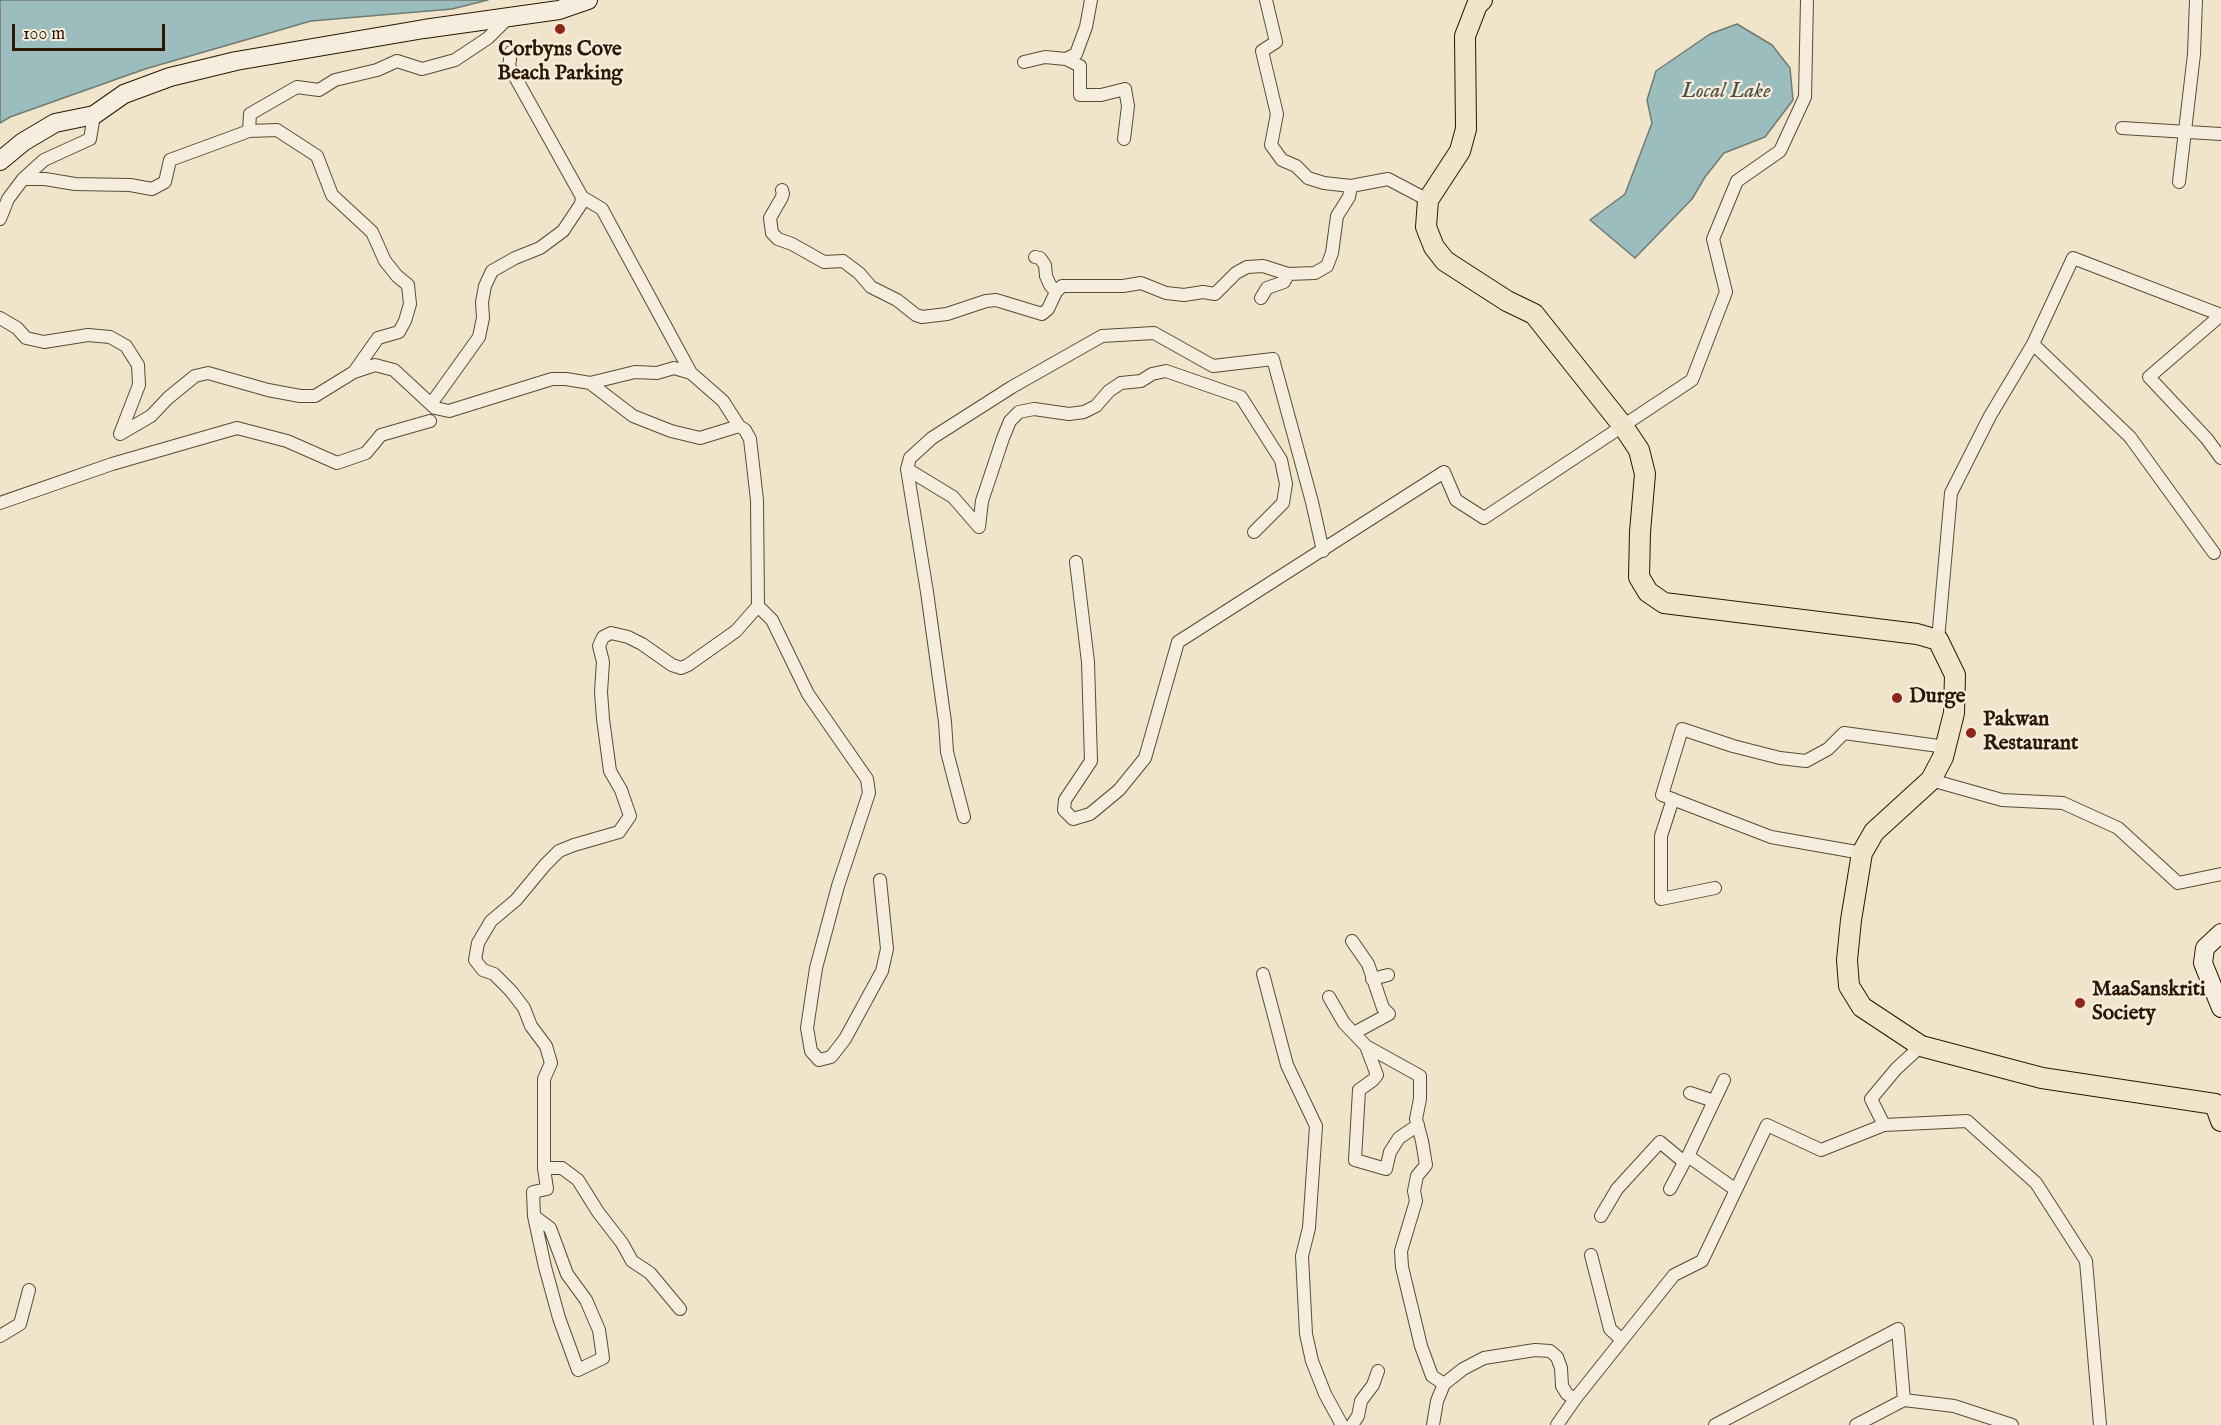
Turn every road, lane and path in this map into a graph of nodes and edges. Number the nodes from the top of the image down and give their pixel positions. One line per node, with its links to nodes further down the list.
1 (588, 0): 7 (main road)
2 (1091, 0): 9 (street)
3 (1266, 0): 20 (street)
4 (1482, 0): 23 (main road)
5 (1807, 0): 38 (street)
6 (2196, 0): 14 (street)
7 (510, 16): 11 (main road); 13 (street)
8 (511, 52): 22 (street)
9 (1066, 59): 10 (street); 16 (street)
10 (1024, 62)
11 (94, 115): 17 (main road); 18 (street)
12 (2122, 128): 14 (street)
13 (249, 131): 18 (street); 32 (street)
14 (2184, 131): 15 (street); 19 (street)
15 (2221, 134)
16 (1124, 140)
17 (0, 161)
18 (23, 179): 24 (street)
19 (2179, 182)
20 (1351, 186): 23 (street); 26 (street)
21 (782, 190): 27 (street)
22 (582, 197): 33 (street); 35 (street)
23 (1428, 200): 38 (main road)
24 (0, 219)
25 (1035, 257): 27 (street)
26 (1288, 274): 27 (street); 28 (street)
27 (1056, 292)
28 (1261, 298)
29 (2221, 315): 31 (street); 39 (street)
30 (0, 318): 32 (street)
31 (2033, 344): 44 (street); 47 (street)
32 (354, 372): 35 (street)
33 (691, 373): 34 (street); 37 (street)
34 (590, 382): 35 (street); 37 (street)
35 (431, 404)
36 (430, 421): 41 (street)
37 (739, 426): 46 (street)
38 (1623, 426): 43 (street); 47 (main road)
39 (2221, 458)
40 (907, 470): 42 (street); 43 (street); 51 (street)
41 (0, 503)
42 (1254, 532)
43 (1323, 551): 45 (street)
44 (2214, 553)
45 (1076, 562)
46 (758, 606): 54 (street); 73 (street)
47 (1938, 640): 48 (main road)
48 (1946, 747): 49 (main road); 50 (street)
49 (1931, 780): 52 (main road); 53 (street)
50 (1674, 799): 52 (street); 55 (street)
51 (964, 817)
52 (1862, 854): 65 (main road)
53 (2221, 874)
54 (880, 880)
55 (1715, 888)
56 (2221, 933): 62 (main road)
57 (1352, 941): 60 (street)
58 (1263, 974): 87 (street)
59 (1388, 975): 60 (street)
60 (1372, 980): 63 (street)
61 (1329, 997): 63 (street)
62 (2221, 1008)
63 (1354, 1033): 64 (street)
64 (1366, 1046): 70 (street); 70 (street)
65 (1921, 1046): 69 (main road); 71 (street)
66 (1724, 1080): 68 (street)
67 (1690, 1093): 68 (street)
68 (1714, 1101): 72 (street)
69 (2219, 1107)
70 (1418, 1125): 84 (street)
71 (1884, 1125): 75 (street); 94 (street)
72 (1686, 1159): 74 (street); 75 (street); 77 (street)
73 (544, 1168): 76 (street); 80 (street)
74 (1670, 1189)
75 (1736, 1190): 82 (street)
76 (534, 1216): 76 (street)
77 (1601, 1216)
78 (1591, 1255): 82 (street)
79 (29, 1290): 81 (street)
80 (680, 1309)
81 (0, 1336)
82 (1622, 1340): 85 (street)
83 (1378, 1371): 88 (street)
84 (1444, 1384): 85 (street); 89 (street)
85 (1575, 1399): 90 (street)
86 (1904, 1400): 91 (street); 92 (street); 93 (street)
87 (1341, 1425)
88 (1352, 1425)
89 (1433, 1425)
90 (1557, 1425)
91 (1715, 1425)
92 (1856, 1425)
93 (2012, 1425)
94 (2100, 1425)

